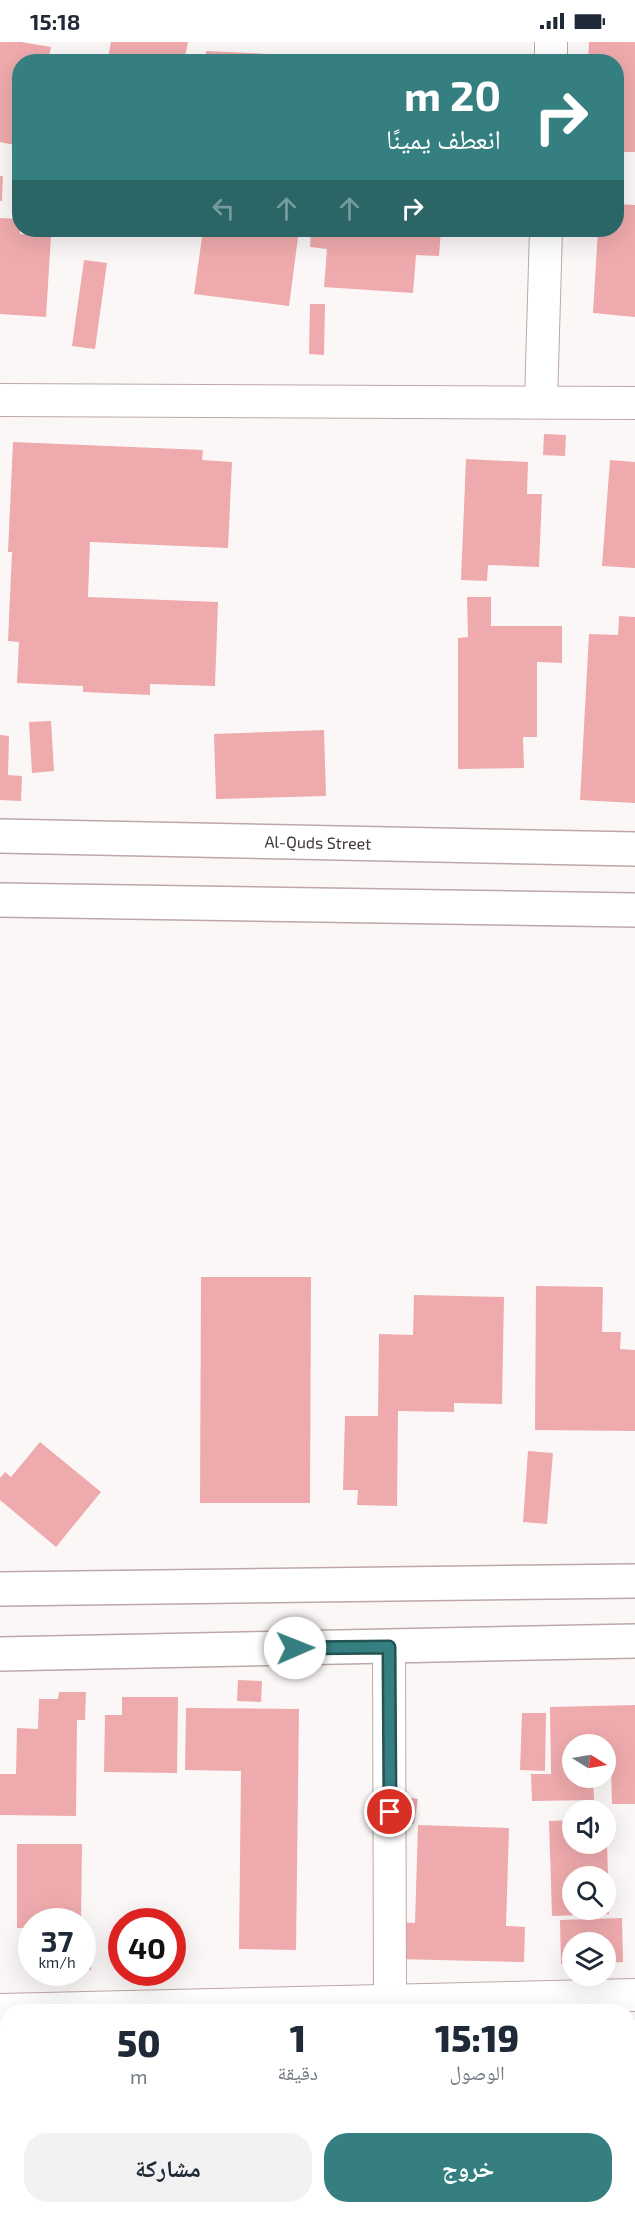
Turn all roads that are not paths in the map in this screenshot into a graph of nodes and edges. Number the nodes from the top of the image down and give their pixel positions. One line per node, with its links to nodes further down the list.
1 (546, 237): 3 (street)
2 (0, 400): 3 (street)
3 (541, 402): 4 (street)
4 (635, 403)
5 (0, 836): 6 (street, Al-Quds Street)
6 (635, 849)
7 (0, 900): 8 (street)
8 (635, 910)
9 (635, 1581): 10 (street)
10 (0, 1589)
11 (635, 1641): 12 (street)
12 (389, 1647): 13 (street); 15 (street)
13 (0, 1654)
14 (635, 1995): 15 (street)
15 (390, 2001): 16 (street)
16 (260, 2004)

